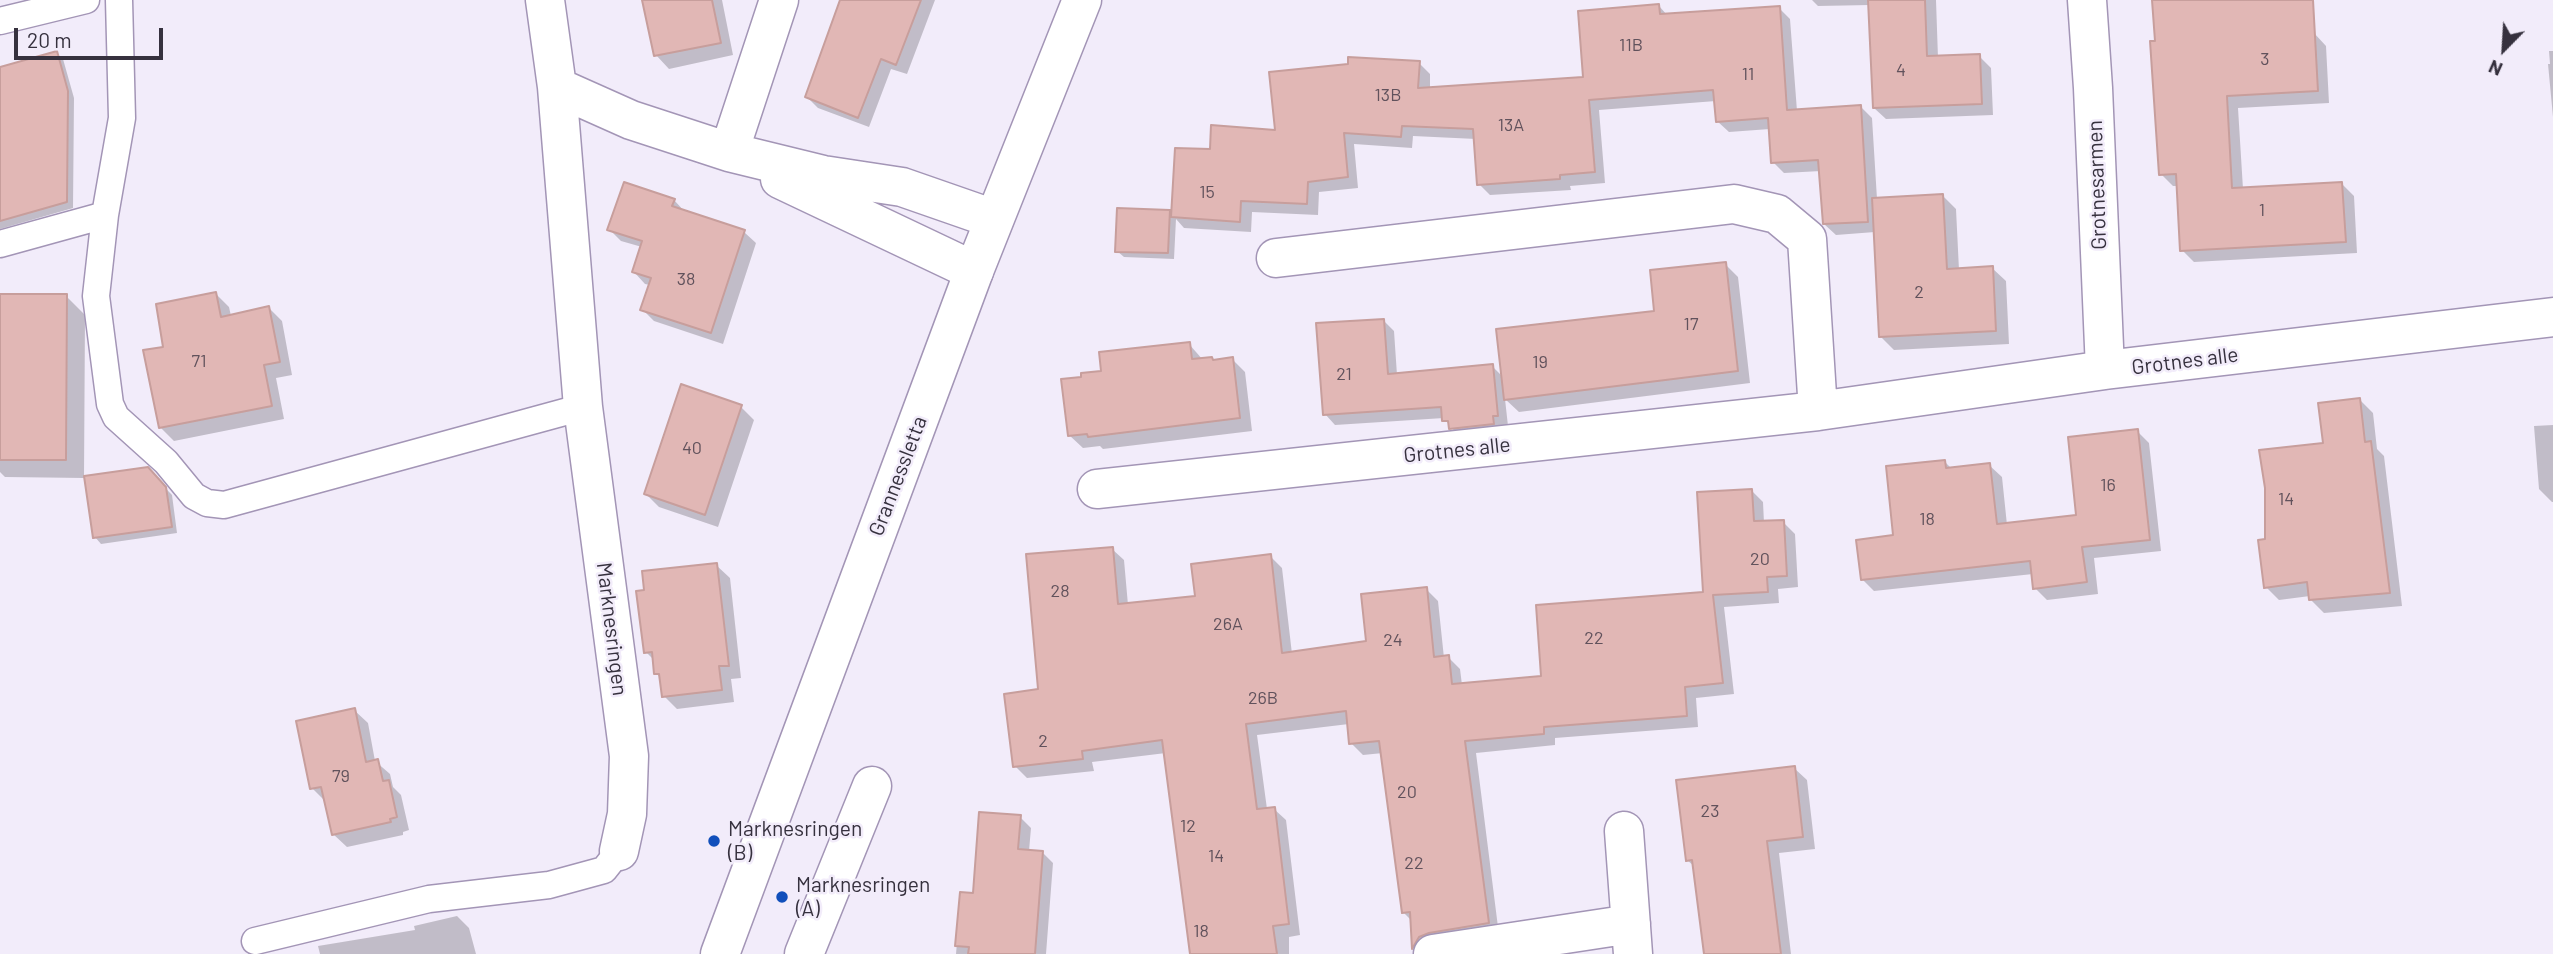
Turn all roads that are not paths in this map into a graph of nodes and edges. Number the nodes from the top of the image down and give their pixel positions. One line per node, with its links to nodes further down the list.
1 (86, 0): 7 (lane)
2 (119, 0): 10 (lane)
3 (545, 0): 8 (street, Marknesringen)
4 (779, 0): 9 (street)
5 (1082, 0): 11 (street, Grannessletta)
6 (2087, 0): 16 (street, Grotnesarmen)
7 (2, 13)
8 (557, 87): 9 (street); 17 (street, Marknesringen)
9 (729, 152): 11 (street); 14 (street)
10 (105, 215): 12 (lane); 17 (lane)
11 (994, 219): 14 (street, Grannessletta)
12 (0, 244)
13 (1276, 258): 18 (street)
14 (974, 271): 25 (street, Grannessletta)
15 (2553, 317): 16 (street, Grotnes alle)
16 (2105, 370): 18 (street, Grotnes alle)
17 (583, 407): 22 (street, Marknesringen)
18 (1818, 411): 19 (street, Grotnes alle)
19 (1097, 489)
20 (872, 786): 26 (street)
21 (1624, 831): 23 (street)
22 (619, 851): 24 (lane)
23 (1632, 939): 27 (street)
24 (255, 941)
25 (720, 954)
26 (804, 954)
27 (1433, 954)

